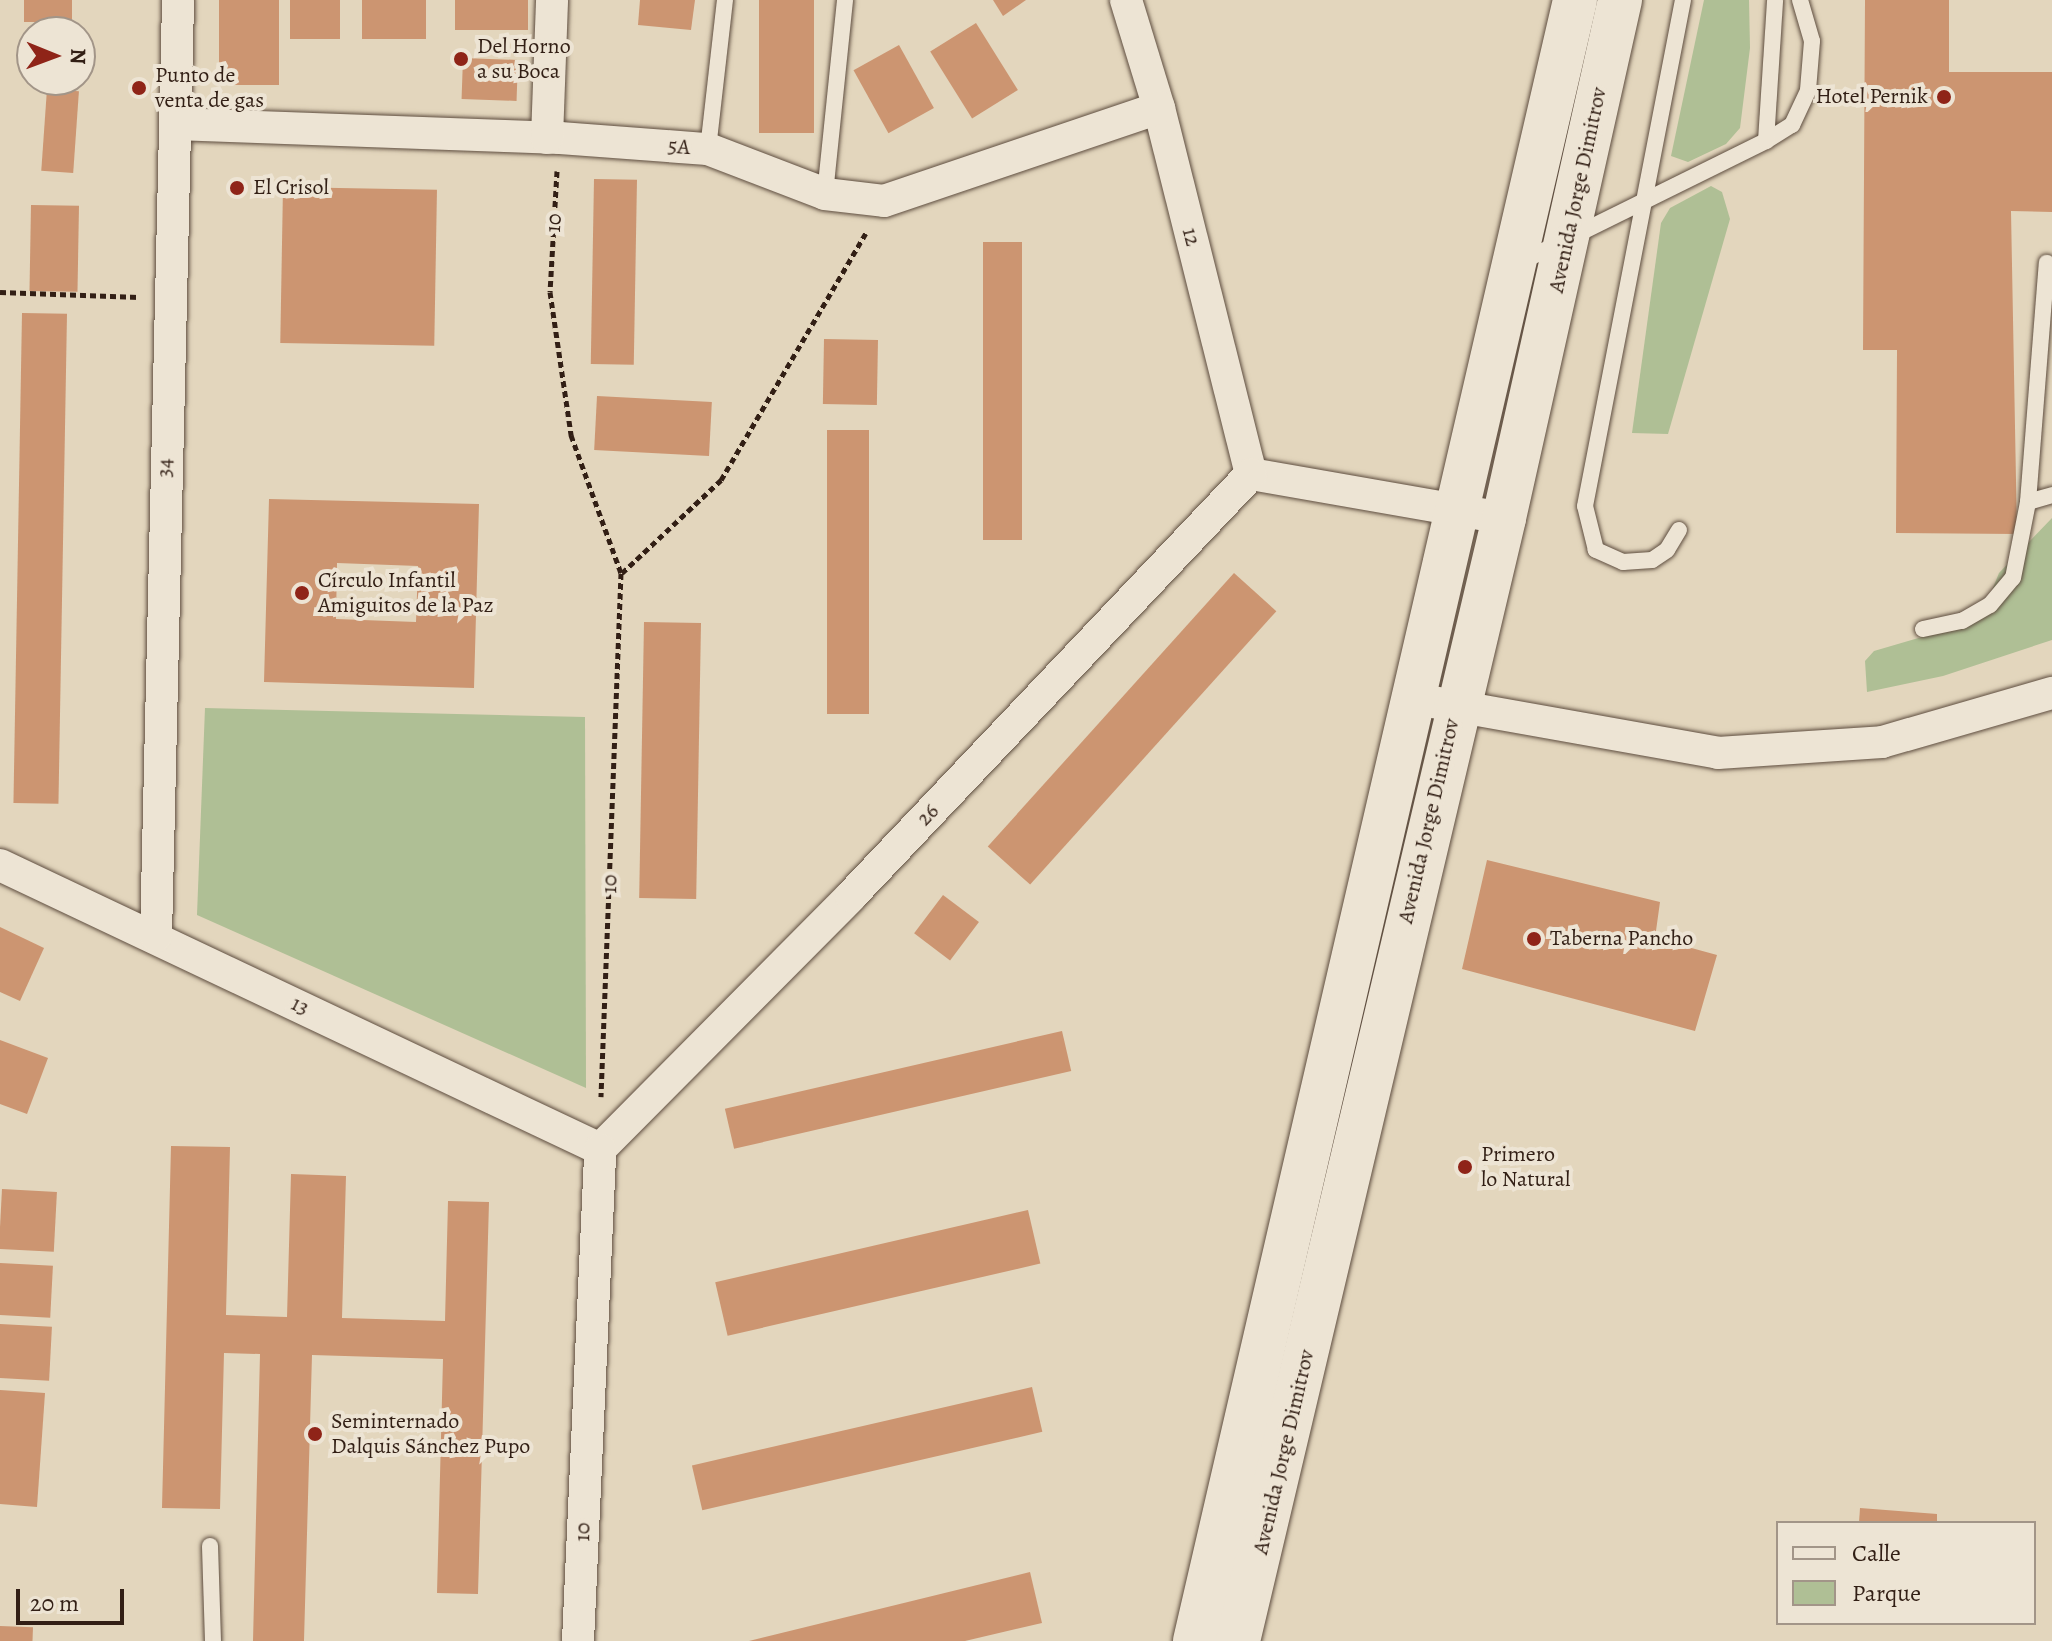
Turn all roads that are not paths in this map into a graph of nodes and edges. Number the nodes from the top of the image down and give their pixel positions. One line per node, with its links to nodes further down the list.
1 (178, 0): 12 (street, 34)
2 (552, 0): 13 (street)
3 (725, 0): 15 (lane)
4 (845, 0): 16 (lane)
5 (1126, 0): 11 (street, 12)
6 (1575, 0): 20 (main road, Avenida Jorge Dimitrov)
7 (1620, 0): 18 (main road, Avenida Jorge Dimitrov)
8 (1683, 0): 17 (lane)
9 (1775, 0): 14 (lane)
10 (1800, 0): 14 (lane)
11 (1159, 108): 16 (street, 5A); 21 (street, 12)
12 (175, 124): 13 (street, 5A); 31 (street, 34)
13 (553, 138): 15 (street, 5A)
14 (1766, 141): 17 (lane)
15 (708, 149): 16 (street, 5A)
16 (825, 194)
17 (1648, 195): 18 (lane); 26 (lane)
18 (1568, 238): 20 (lane); 25 (main road, Avenida Jorge Dimitrov)
19 (2047, 263): 23 (lane)
20 (1516, 265): 24 (main road, Avenida Jorge Dimitrov)
21 (1251, 474): 24 (street); 32 (street, 26)
22 (2052, 495): 23 (lane)
23 (2028, 502): 27 (lane)
24 (1460, 512): 25 (street); 29 (main road, Avenida Jorge Dimitrov)
25 (1504, 518): 29 (main road, Avenida Jorge Dimitrov)
26 (1679, 530)
27 (1923, 629)
28 (2052, 693): 29 (street)
29 (1436, 701): 36 (main road, Avenida Jorge Dimitrov); 37 (main road, Avenida Jorge Dimitrov)
30 (0, 865): 31 (street, 13)
31 (156, 936): 32 (street, 13)
32 (600, 1149): 35 (street, 10)
33 (210, 1546): 34 (lane)
34 (213, 1641)
35 (578, 1641)
36 (1195, 1641)
37 (1238, 1641)

